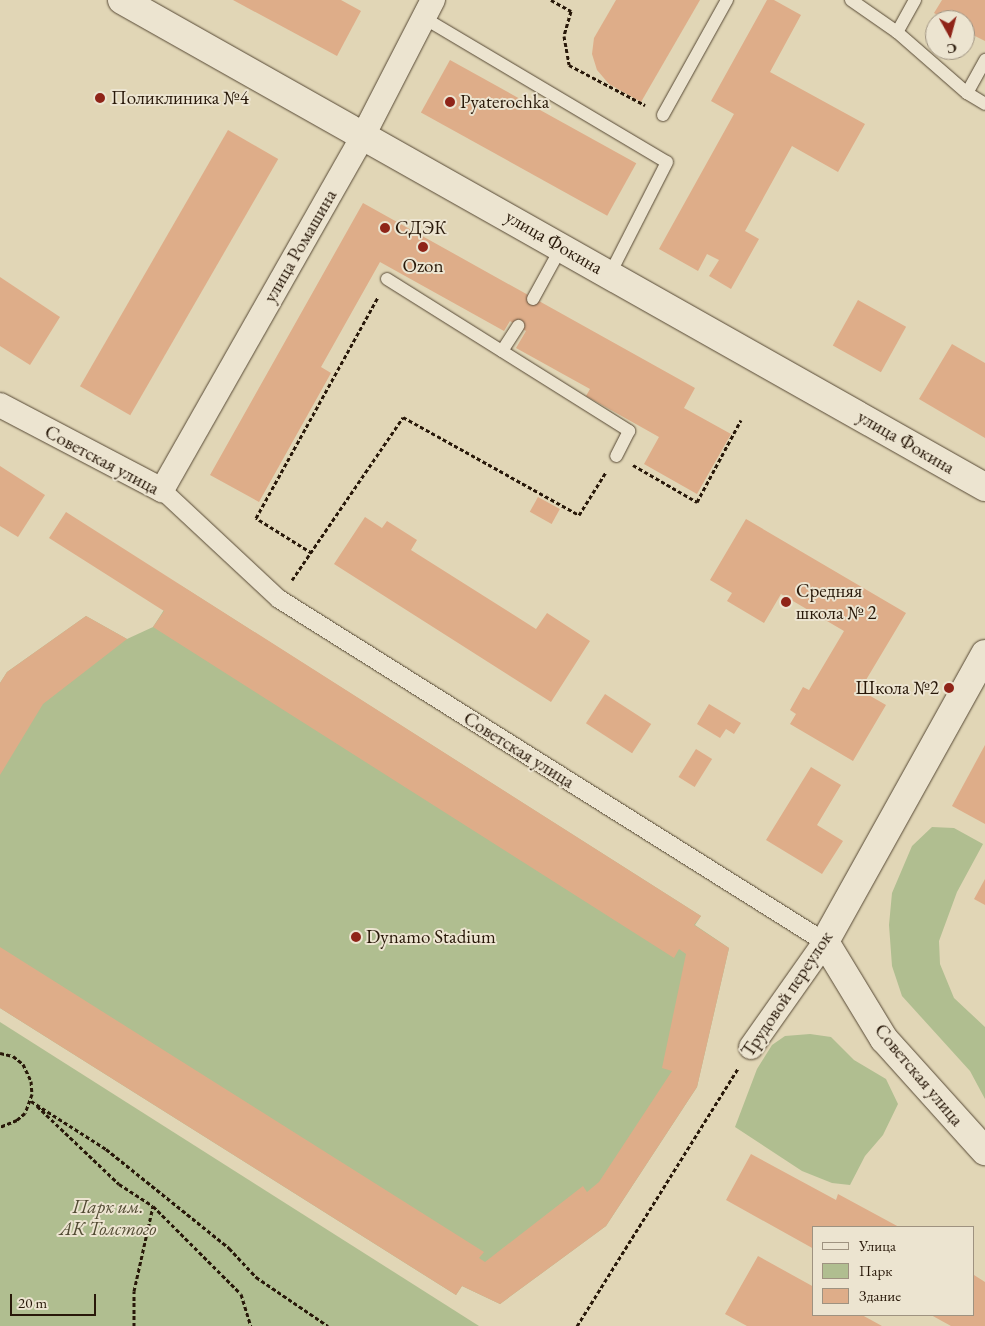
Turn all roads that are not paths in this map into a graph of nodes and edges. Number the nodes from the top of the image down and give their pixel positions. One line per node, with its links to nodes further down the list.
1 (122, 0): 11 (main road, улица Фокина)
2 (728, 0): 10 (lane)
3 (851, 0): 6 (lane)
4 (915, 0): 6 (lane)
5 (429, 9): 11 (street, улица Ромашина); 13 (lane)
6 (897, 32): 8 (lane)
7 (985, 60): 8 (lane)
8 (967, 93): 9 (lane)
9 (985, 104)
10 (663, 114)
11 (364, 134): 12 (main road, улица Фокина); 21 (street, улица Ромашина)
12 (562, 246): 13 (main road, улица Фокина); 15 (lane)
13 (610, 274): 20 (main road, улица Фокина)
14 (388, 279): 17 (lane)
15 (533, 298)
16 (518, 326): 17 (lane)
17 (502, 351): 19 (lane)
18 (0, 405): 21 (street, Советская улица)
19 (616, 456)
20 (985, 487)
21 (162, 490): 23 (street, Советская улица)
22 (985, 654): 23 (main road, Трудовой переулок)
23 (825, 942): 24 (street, Трудовой переулок); 25 (main road, Советская улица)
24 (751, 1047)
25 (985, 1151)

